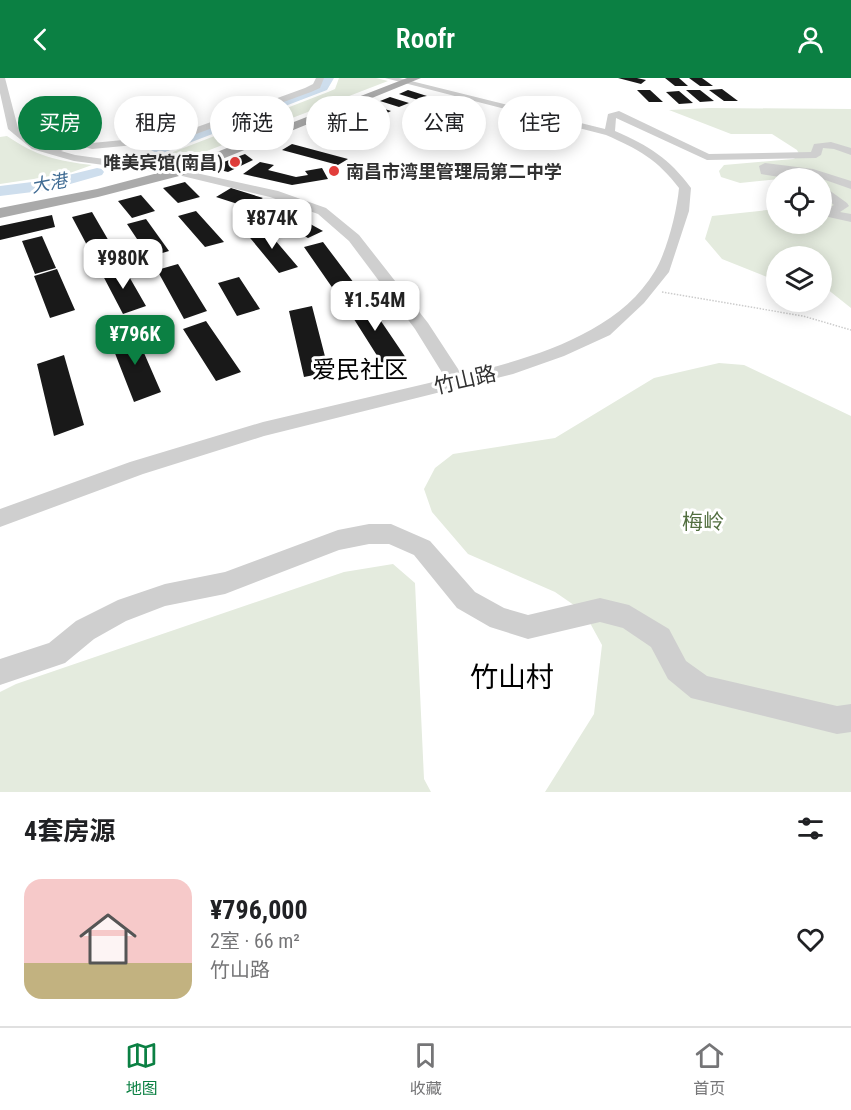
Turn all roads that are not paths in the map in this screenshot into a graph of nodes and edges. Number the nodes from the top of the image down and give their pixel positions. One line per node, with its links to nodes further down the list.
1 (1, 78): 9 (street)
2 (320, 78): 4 (street)
3 (403, 79): 8 (street); 12 (main road)
4 (308, 90): 5 (street); 6 (street)
5 (321, 94)
6 (291, 96)
7 (210, 125): 9 (street)
8 (610, 133): 10 (street); 24 (street, 竹山路)
9 (50, 151): 12 (street)
10 (851, 152)
11 (781, 168): 13 (street)
12 (173, 171): 19 (main road); 21 (main road); 24 (street)
13 (766, 172)
14 (832, 178): 15 (street)
15 (851, 184)
16 (832, 189): 18 (street)
17 (832, 197): 20 (street)
18 (851, 200)
19 (0, 207)
20 (832, 211)
21 (0, 213)
22 (832, 214): 23 (street)
23 (851, 218)
24 (457, 382): 25 (street, 竹山路)
25 (0, 518)
26 (0, 672): 27 (street)
27 (851, 718)

